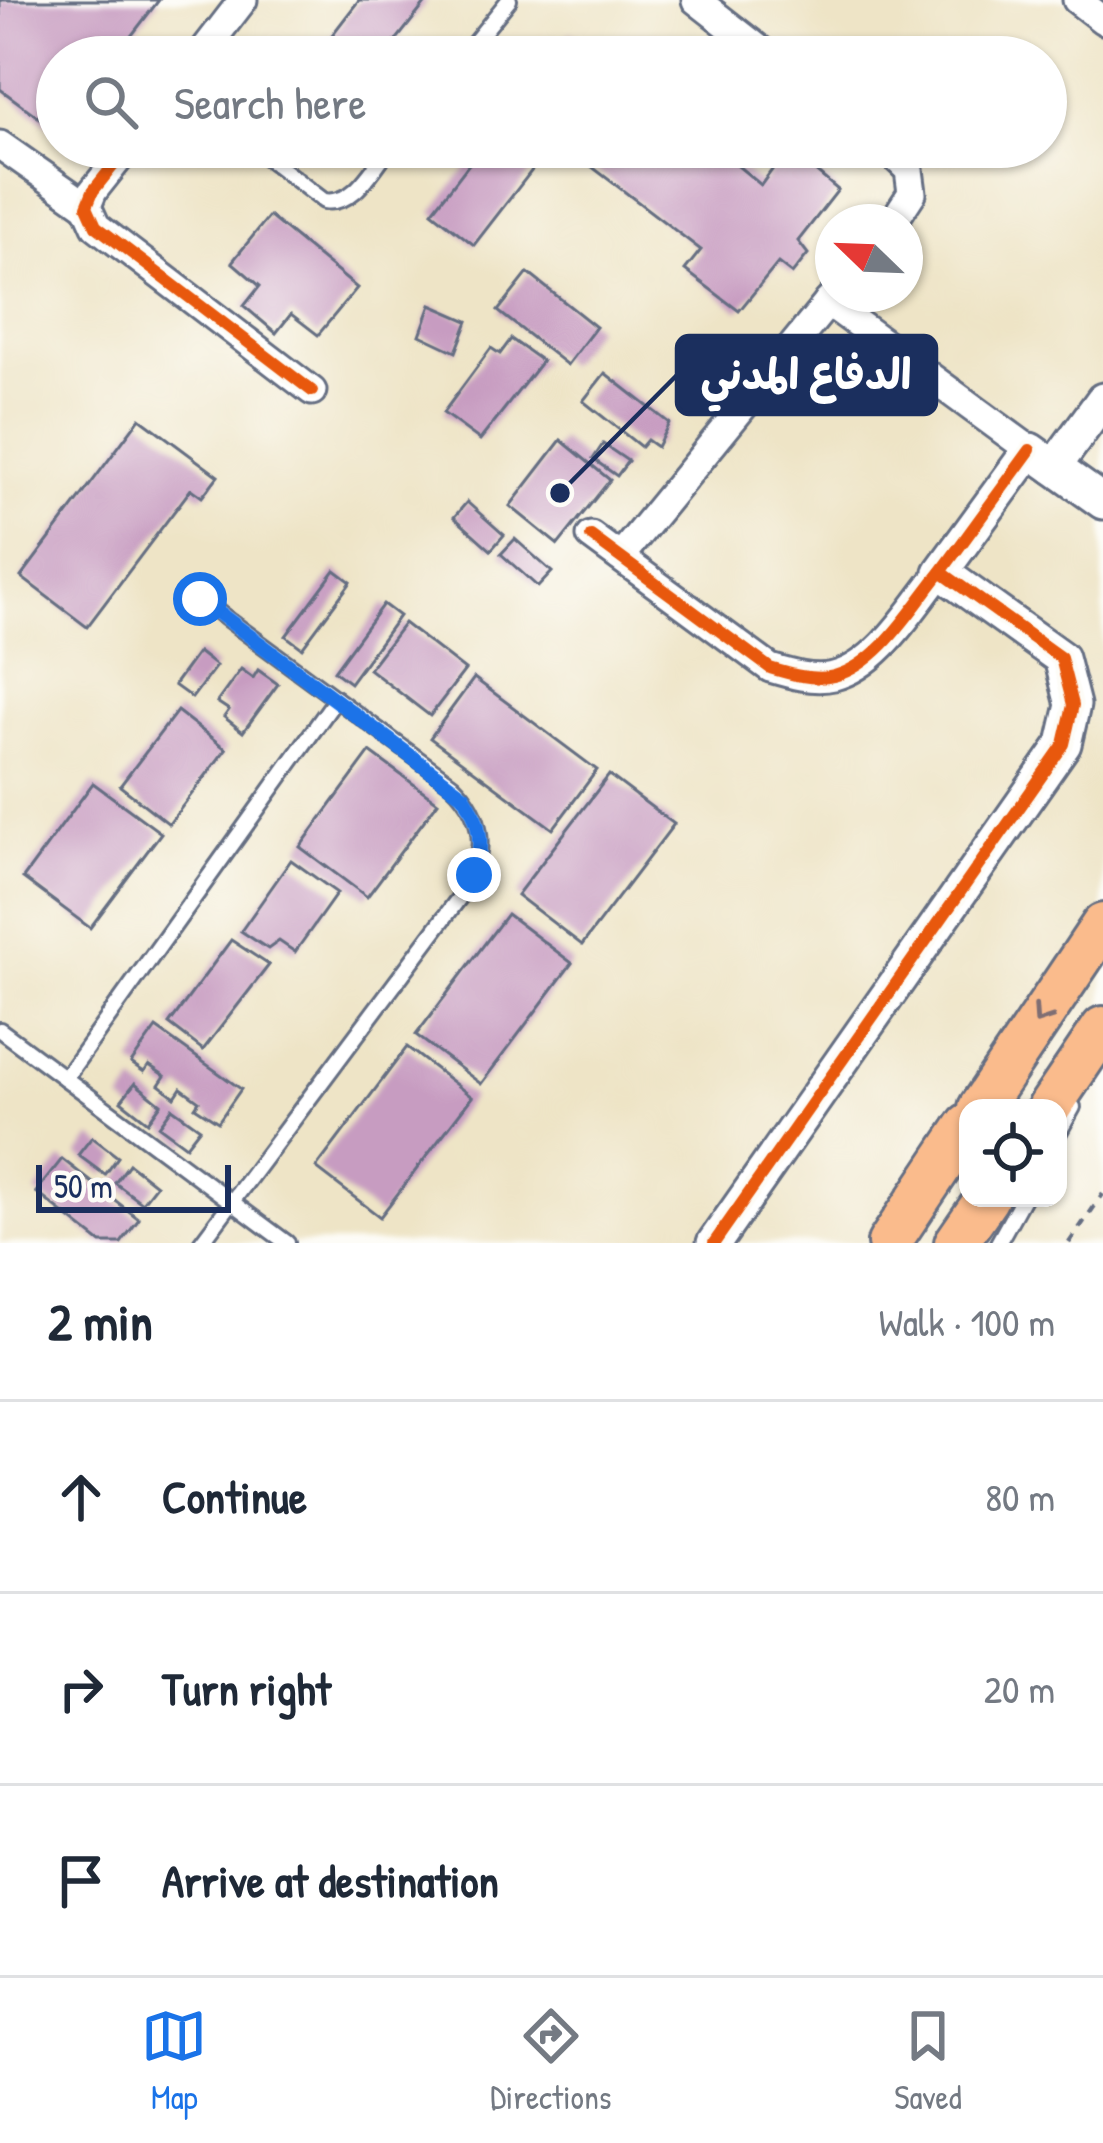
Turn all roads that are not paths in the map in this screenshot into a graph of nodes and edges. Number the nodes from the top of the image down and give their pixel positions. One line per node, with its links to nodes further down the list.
1 (243, 0): 6 (street)
2 (509, 0): 7 (lane)
3 (696, 0): 8 (street)
4 (1077, 0): 5 (street)
5 (1103, 20)
6 (215, 36)
7 (480, 36)
8 (742, 36)
9 (0, 145): 15 (street)
10 (111, 168): 15 (street)
11 (281, 168): 12 (lane)
12 (373, 168)
13 (907, 168): 14 (street)
14 (904, 204)
15 (87, 206): 18 (street)
16 (821, 312): 23 (street)
17 (850, 312): 20 (street)
18 (312, 392)
19 (1103, 400): 20 (street)
20 (1042, 459): 21 (street); 24 (street)
21 (1103, 502)
22 (591, 536): 23 (street)
23 (620, 557): 24 (street)
24 (941, 572): 39 (street)
25 (200, 599): 26 (lane)
26 (336, 699): 32 (lane); 36 (lane)
27 (1102, 926): 33 (main road, one-way to 33)
28 (1103, 1028): 34 (main road)
29 (0, 1030): 32 (lane)
30 (1103, 1052): 31 (lane)
31 (1092, 1073)
32 (65, 1078): 36 (lane)
33 (986, 1099)
34 (1066, 1099)
35 (959, 1138): 40 (main road)
36 (232, 1202): 37 (lane); 38 (lane)
37 (201, 1243)
38 (287, 1243)
39 (714, 1243)
40 (889, 1243)

